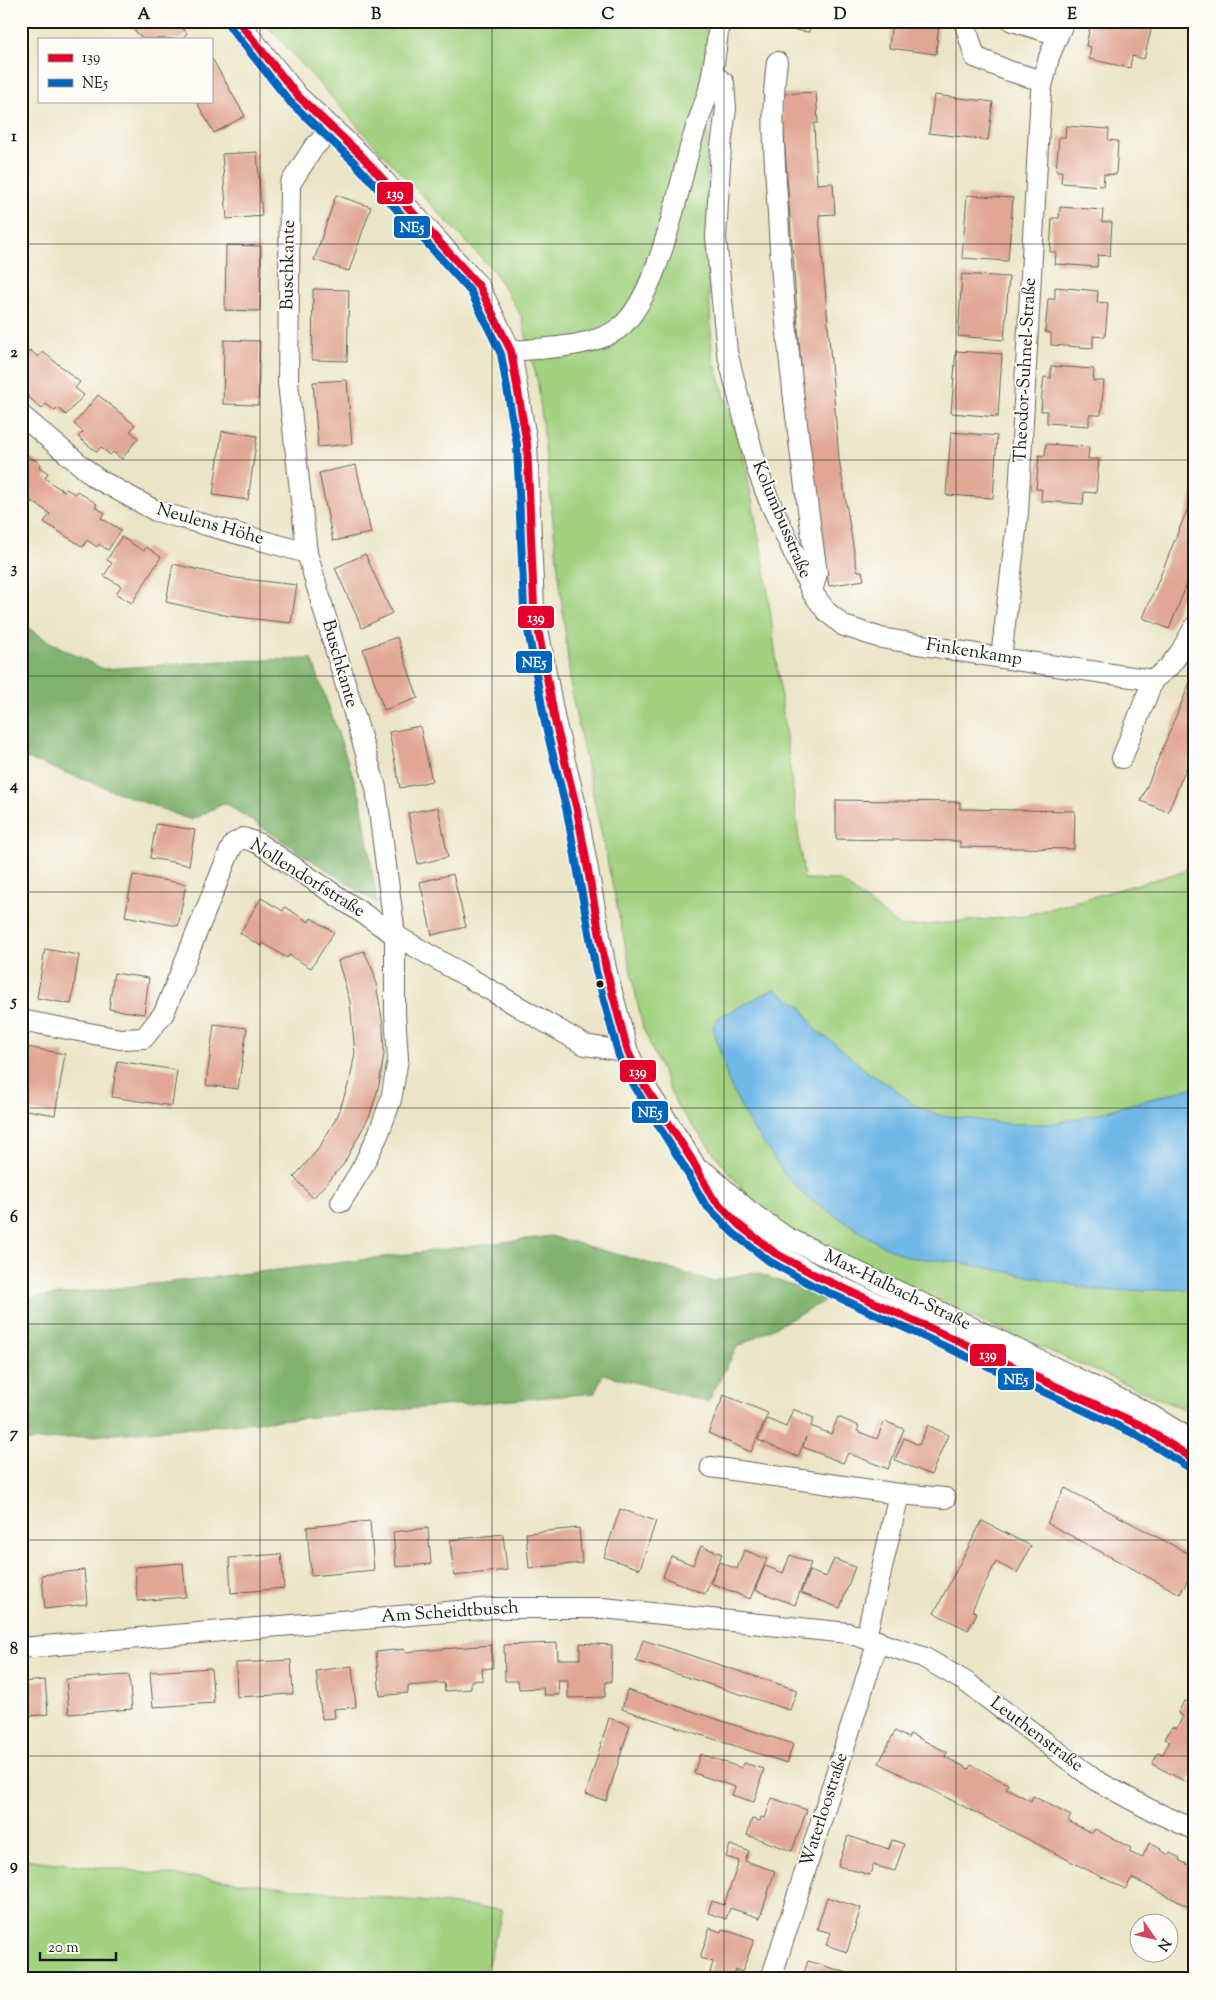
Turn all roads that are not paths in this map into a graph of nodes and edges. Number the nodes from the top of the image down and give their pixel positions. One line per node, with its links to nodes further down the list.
1 (238, 21): 9 (street, Max-Halbach-Straße)
2 (719, 21): 7 (street)
3 (964, 21): 8 (street)
4 (1012, 21): 5 (street, Theodor-Suhnel-Straße)
5 (1061, 28): 8 (street, Theodor-Suhnel-Straße)
6 (777, 62): 13 (street, Kolumbusstraße)
7 (714, 64): 10 (street); 13 (street, Kolumbusstraße)
8 (1043, 81): 15 (street, Theodor-Suhnel-Straße)
9 (333, 128): 10 (street, Max-Halbach-Straße); 12 (street, Buschkante)
10 (511, 351): 20 (street, Max-Halbach-Straße)
11 (21, 416): 12 (street, Neulens Höhe)
12 (307, 553): 18 (street, Buschkante)
13 (812, 592): 15 (street, Finkenkamp)
14 (1195, 626): 16 (street)
15 (1001, 658): 16 (street, Finkenkamp)
16 (1153, 680): 17 (street)
17 (1122, 758)
18 (395, 935): 19 (street, Nollendorfstraße); 20 (street, Nollendorfstraße); 22 (street, Buschkante)
19 (21, 1020)
20 (628, 1052): 21 (street, Max-Halbach-Straße)
21 (692, 1160): 23 (street, Max-Halbach-Straße); 24 (street, Max-Halbach-Straße)
22 (341, 1202)
23 (1195, 1442)
24 (1195, 1460)
25 (711, 1467): 26 (street)
26 (899, 1494): 27 (street); 28 (street, Waterloostraße)
27 (945, 1498)
28 (872, 1639): 29 (street, Am Scheidtbusch); 30 (street, Leuthenstraße); 31 (street, Waterloostraße)
29 (21, 1648)
30 (1195, 1830)
31 (771, 1979)

